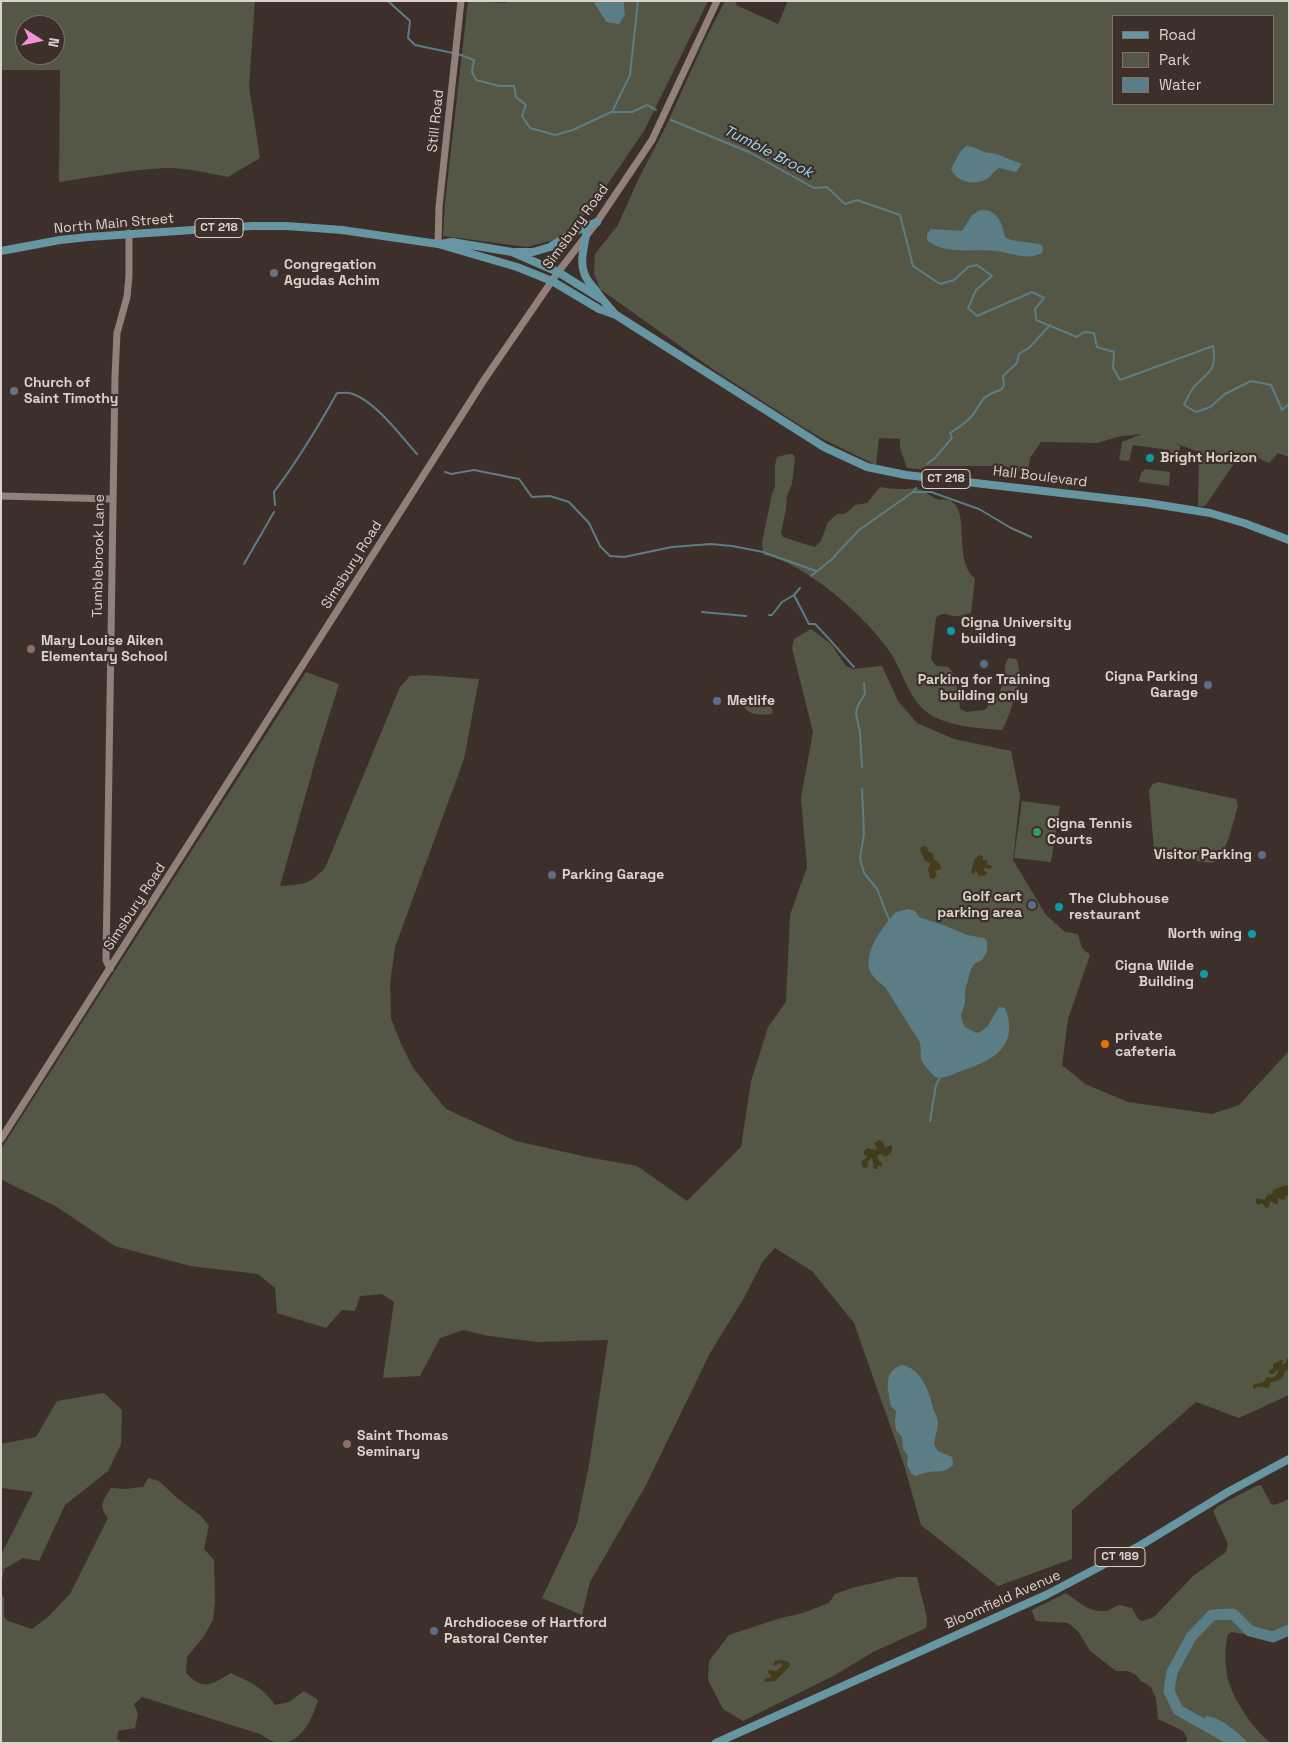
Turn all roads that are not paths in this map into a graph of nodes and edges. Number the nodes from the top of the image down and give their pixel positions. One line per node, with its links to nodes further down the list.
1 (461, 1): 6 (main road, Still Road)
2 (717, 1): 3 (main road, Simsbury Road)
3 (597, 222): 5 (main road, Simsbury Road); 8 (main road)
4 (129, 234): 6 (main road, North Main Street / CT 218); 7 (main road, North Main Street / CT 218); 14 (main road, Tumblebrook Lane)
5 (586, 235): 9 (main road, Simsbury Road); 11 (main road)
6 (438, 244): 8 (main road, North Main Street / CT 218); 10 (main road, North Main Street / CT 218)
7 (1, 251)
8 (512, 252): 9 (main road, North Main Street / CT 218)
9 (558, 272): 10 (main road, Simsbury Road); 11 (main road, Hall Boulevard / CT 218)
10 (552, 281): 12 (main road, Hall Boulevard / CT 218); 16 (main road, Simsbury Road)
11 (603, 300): 12 (main road, Hall Boulevard / CT 218)
12 (616, 315): 15 (main road, Hall Boulevard / CT 218)
13 (1, 496): 14 (main road)
14 (112, 499): 16 (main road, Tumblebrook Lane)
15 (1289, 540)
16 (110, 969): 17 (main road, Simsbury Road)
17 (1, 1140)
18 (1289, 1459): 19 (main road, Bloomfield Avenue / CT 189)
19 (716, 1743)

